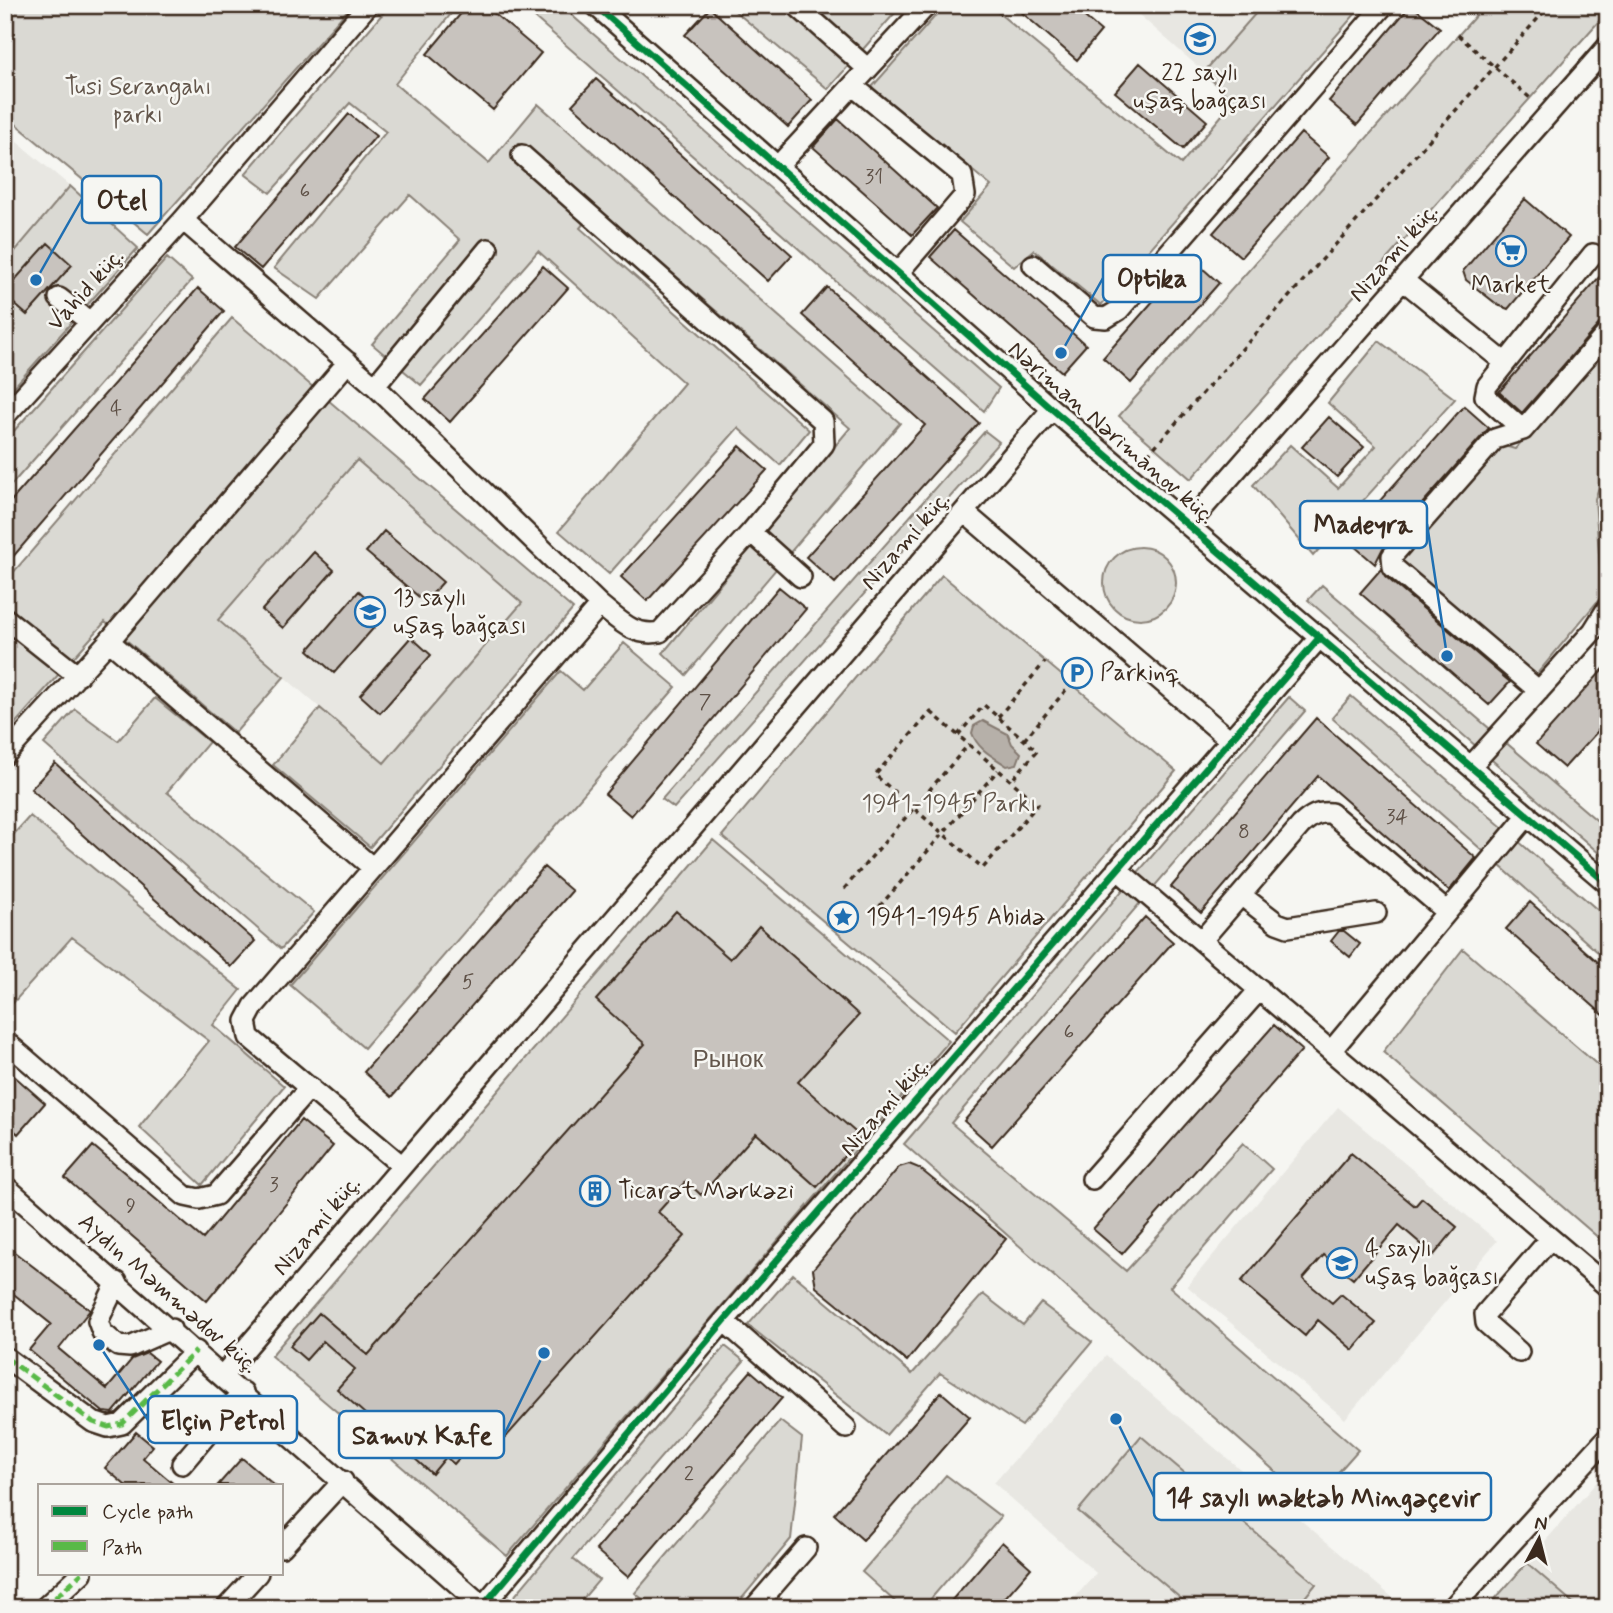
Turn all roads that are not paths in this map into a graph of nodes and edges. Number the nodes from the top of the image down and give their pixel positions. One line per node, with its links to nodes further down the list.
1 (368, 5): 11 (street, Vahid küç.)
2 (595, 5): 10 (street, Nəriman Nərimanov küç.)
3 (796, 5): 7 (street)
4 (927, 5): 7 (street)
5 (1384, 5): 14 (street)
6 (1608, 46): 16 (street, Nizami küç.)
7 (868, 69): 8 (street)
8 (853, 86): 10 (street); 15 (street)
9 (522, 155): 28 (street)
10 (778, 166): 15 (street, Nəriman Nərimanov küç.)
11 (183, 220): 18 (street, Vahid küç.); 20 (street)
12 (488, 249): 22 (street)
13 (1593, 254): 21 (street)
14 (1033, 265)
15 (898, 273): 23 (street, Nəriman Nərimanov küç.)
16 (1403, 280): 21 (street); 27 (street, Nizami küç.)
17 (59, 298): 18 (street)
18 (90, 322): 24 (street, Vahid küç.)
19 (1608, 332): 25 (street)
20 (348, 362): 22 (street); 34 (street)
21 (1504, 362): 25 (street)
22 (375, 386): 30 (street)
23 (1052, 409): 26 (street, Nizami küç.); 27 (street, Nəriman Nərimanov küç.)
24 (5, 416)
25 (1523, 430): 36 (street)
26 (964, 512): 37 (street); 52 (street, Nizami küç.)
27 (1189, 524): 33 (street, Nəriman Nərimanov küç.)
28 (751, 532): 29 (street); 30 (street)
29 (801, 577)
30 (600, 605): 41 (street)
31 (1608, 608): 36 (street)
32 (5, 618): 35 (street)
33 (1320, 637): 37 (street, Nizami küç.); 39 (street, Nəriman Nərimanov küç.)
34 (110, 640): 35 (street); 41 (street)
35 (78, 676): 38 (street)
36 (1539, 691): 39 (street)
37 (1230, 740): 42 (street, Nizami küç.)
38 (5, 755)
39 (1471, 766): 40 (street, Nəriman Nərimanov küç.)
40 (1528, 815): 43 (street, Nəriman Nərimanov küç.); 45 (street)
41 (373, 868): 51 (street)
42 (1117, 869): 47 (street); 58 (street, Nizami küç.)
43 (1608, 884)
44 (1241, 895): 45 (street); 46 (street); 47 (street)
45 (1447, 912): 50 (street)
46 (1376, 913)
47 (1202, 940): 48 (street)
48 (1260, 989): 50 (street); 53 (street)
49 (5, 1041): 51 (street)
50 (1331, 1051): 55 (street)
51 (310, 1087): 52 (street)
52 (401, 1165): 63 (street, Nizami küç.)
53 (1093, 1178)
54 (5, 1186): 56 (street, Aydın Məmmədov küç.)
55 (1550, 1238): 57 (street); 61 (street)
56 (117, 1282): 59 (street, Aydın Məmmədov küç.); 59 (street)
57 (1608, 1287)
58 (724, 1321): 65 (street); 73 (street, Nizami küç.)
59 (171, 1329): 60 (street, Aydın Məmmədov küç.)
60 (196, 1351): 62 (street); 63 (street, Aydın Məmmədov küç.)
61 (1519, 1352)
62 (5, 1357)
63 (223, 1375): 64 (street, Aydın Məmmədov küç.)
64 (243, 1392): 67 (street); 68 (street, Aydın Məmmədov küç.)
65 (846, 1428)
66 (1608, 1437): 77 (street)
67 (182, 1464)
68 (343, 1481): 69 (street); 73 (street, Aydın Məmmədov küç.)
69 (284, 1545)
70 (806, 1548): 76 (street)
71 (81, 1574): 74 (street)
72 (257, 1574): 75 (street)
73 (484, 1607)
74 (44, 1608)
75 (226, 1608)
76 (754, 1608)
77 (1452, 1608)

